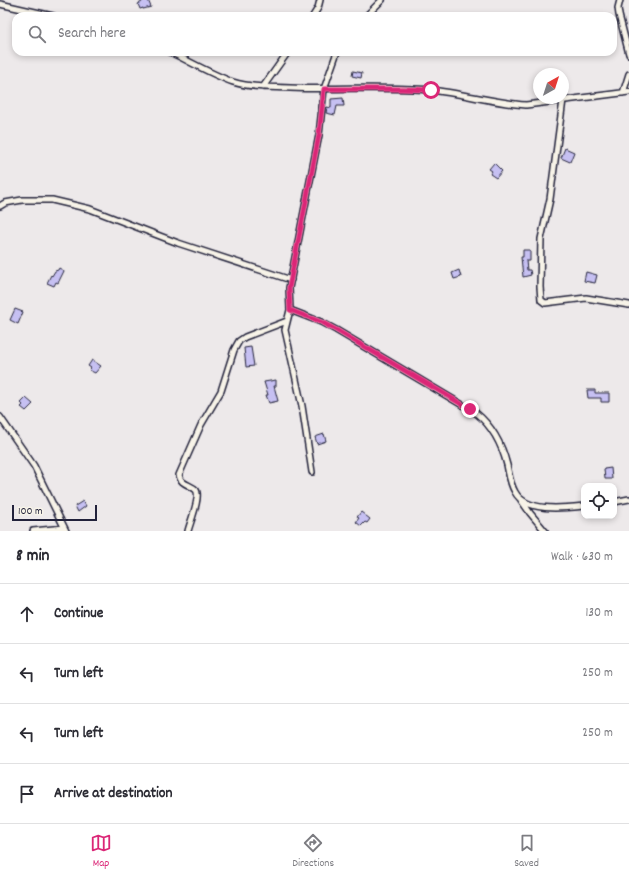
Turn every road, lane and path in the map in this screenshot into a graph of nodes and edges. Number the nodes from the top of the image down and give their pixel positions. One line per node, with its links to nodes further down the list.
1 (320, 0): 6 (street)
2 (382, 0): 7 (street)
3 (620, 0): 8 (street)
4 (0, 4): 5 (street)
5 (35, 12)
6 (316, 12)
7 (370, 12)
8 (629, 54)
9 (178, 56): 13 (street)
10 (285, 56): 13 (street)
11 (336, 56): 14 (street)
12 (629, 74): 15 (street)
13 (263, 87): 14 (street)
14 (324, 89): 17 (street); 20 (street)
15 (626, 92): 16 (street)
16 (569, 99)
17 (533, 104)
18 (562, 104): 21 (street)
19 (0, 206): 20 (street)
20 (290, 280): 22 (street)
21 (629, 305)
22 (290, 310): 23 (street); 26 (street)
23 (287, 321): 25 (street); 32 (street)
24 (0, 417): 30 (street)
25 (312, 472)
26 (521, 499): 29 (street); 33 (street)
27 (629, 499): 28 (street)
28 (617, 501)
29 (581, 506)
30 (65, 530): 31 (street)
31 (33, 531)
32 (188, 531)
33 (545, 531)

